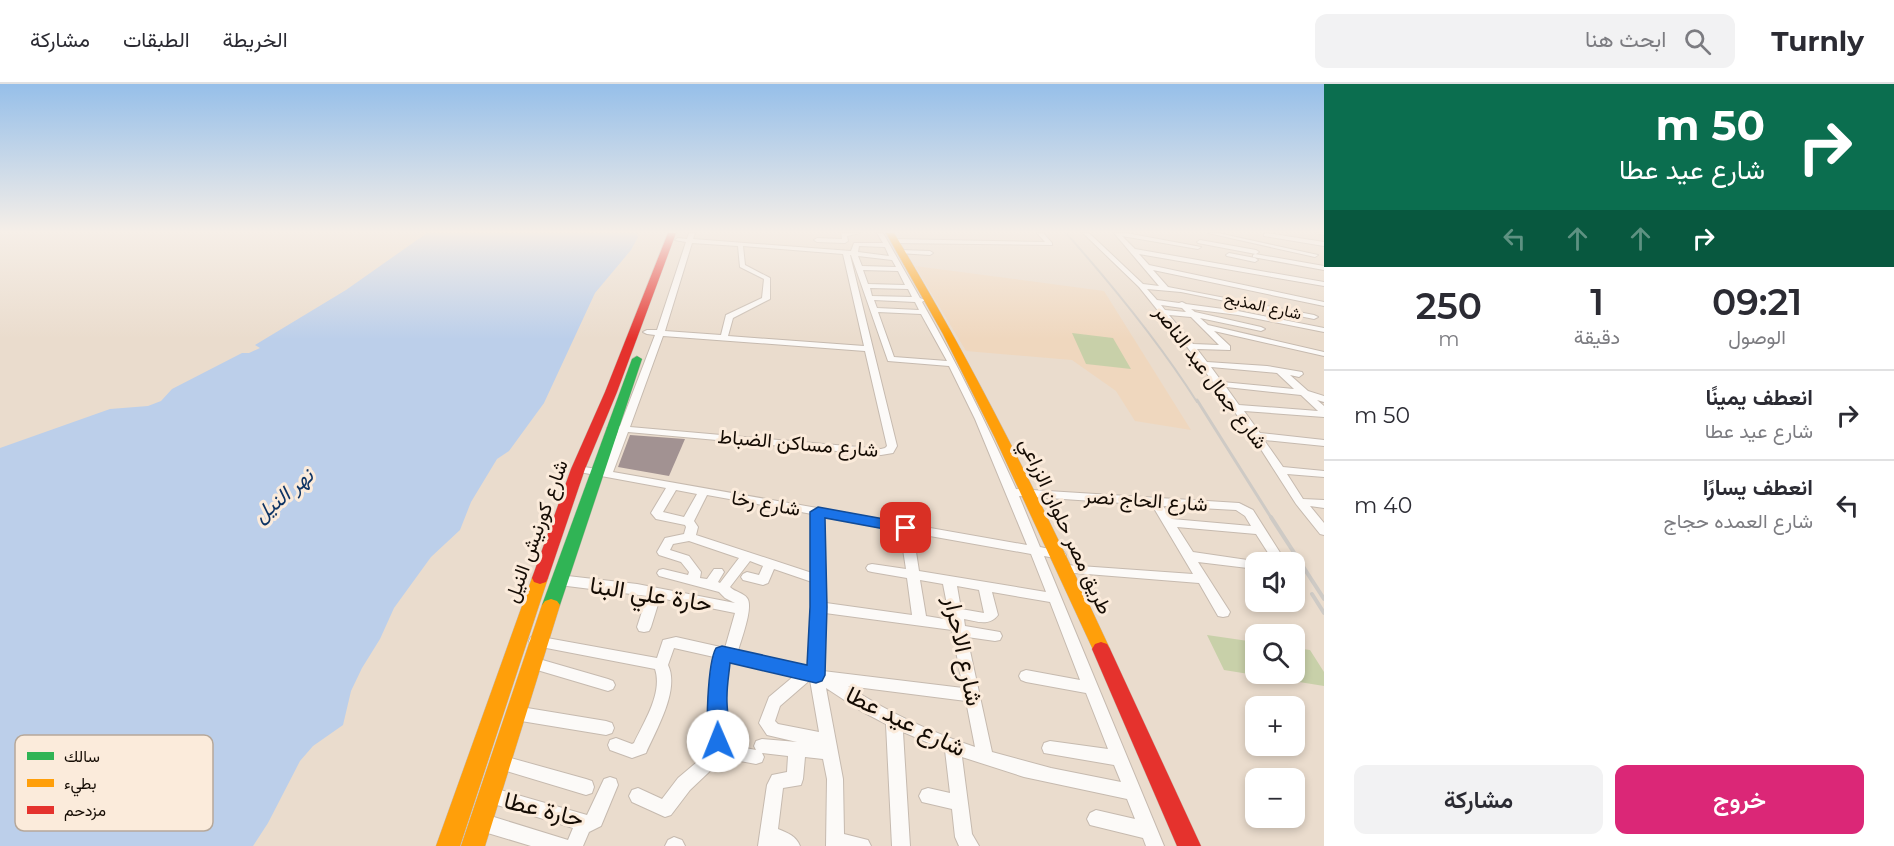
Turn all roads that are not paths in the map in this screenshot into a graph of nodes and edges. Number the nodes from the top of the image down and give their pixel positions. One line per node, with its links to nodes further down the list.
1 (859, 268): 18 (street)
2 (874, 268): 19 (street)
3 (670, 269): 55 (main road, شارع كورنيش النيل)
4 (674, 269): 43 (main road, شارع كورنيش النيل)
5 (747, 269): 44 (street)
6 (853, 269): 47 (street, شارع مساكن الضباط)
7 (889, 269): 8 (street)
8 (900, 269): 21 (street, طريق مصر حلوان الزراعي)
9 (905, 269): 30 (main road, طريق مصر حلوان الزراعي)
10 (1126, 269): 20 (street, شارع جمال عبد الناصر)
11 (1148, 269): 22 (street)
12 (1162, 269): 16 (street)
13 (1220, 269): 16 (street)
14 (1244, 269): 15 (street)
15 (1254, 270): 17 (street)
16 (1217, 282): 23 (street)
17 (1324, 284)
18 (865, 286): 19 (street); 25 (street)
19 (882, 286): 21 (street)
20 (1141, 286): 22 (street, شارع المذبح); 26 (street, شارع جمال عبد الناصر)
21 (911, 287): 30 (street, طريق مصر حلوان الزراعي)
22 (1165, 287): 28 (street, شارع المذبح); 31 (street)
23 (1246, 288): 24 (street); 28 (street)
24 (1281, 295): 27 (street); 32 (street)
25 (869, 298): 30 (street); 33 (street)
26 (1155, 302): 31 (street); 34 (street, شارع جمال عبد الناصر)
27 (1315, 302): 29 (street); 37 (street)
28 (1248, 303): 32 (street, شارع المذبح); 36 (street)
29 (1324, 303)
30 (924, 304): 33 (street); 50 (main road, طريق مصر حلوان الزراعي)
31 (1182, 304): 35 (street); 36 (street)
32 (1277, 309): 37 (street, شارع المذبح)
33 (874, 310): 50 (street)
34 (1164, 312): 35 (street); 46 (street, شارع جمال عبد الناصر)
35 (1192, 314): 39 (street); 41 (street)
36 (1254, 315): 38 (street)
37 (1314, 317): 40 (street)
38 (1266, 318): 40 (street); 41 (street)
39 (1206, 326): 45 (street); 46 (street)
40 (1311, 327): 42 (street); 48 (street)
41 (1261, 329): 45 (street)
42 (1324, 330)
43 (654, 333): 44 (street); 55 (main road, شارع كورنيش النيل); 60 (street)
44 (724, 338): 47 (street)
45 (1257, 338): 48 (street)
46 (1191, 346): 51 (street, شارع جمال عبد الناصر)
47 (870, 349): 60 (street, شارع مساكن الضباط)
48 (1304, 349): 49 (street)
49 (1324, 354)
50 (953, 358): 69 (street, طريق مصر حلوان الزراعي); 70 (main road, طريق مصر حلوان الزراعي)
51 (1205, 364): 52 (street); 54 (street, شارع جمال عبد الناصر)
52 (1278, 370): 53 (street); 56 (street)
53 (1299, 374)
54 (1219, 384): 56 (street); 58 (street, شارع جمال عبد الناصر)
55 (618, 393): 60 (main road, شارع كورنيش النيل); 63 (main road, شارع كورنيش النيل)
56 (1303, 393): 57 (street); 59 (street)
57 (1324, 399)
58 (1237, 408): 59 (street); 61 (street, شارع جمال عبد الناصر)
59 (1324, 413)
60 (619, 428): 65 (main road, شارع كورنيش النيل)
61 (1257, 436): 62 (street); 64 (street, شارع جمال عبد الناصر)
62 (1324, 443)
63 (578, 469): 65 (street, شارع رخا); 111 (main road, شارع كورنيش النيل)
64 (1279, 470): 66 (street); 72 (street, شارع جمال عبد الناصر)
65 (601, 473): 67 (street, شارع رخا); 96 (main road, شارع كورنيش النيل)
66 (1324, 474)
67 (673, 486): 68 (street, شارع رخا); 75 (street)
68 (703, 492): 74 (street, شارع رخا); 75 (street)
69 (1012, 492): 70 (street, شارع الحاج نصر); 81 (street, طريق مصر حلوان الزراعي)
70 (1031, 493): 71 (street, شارع الحاج نصر); 83 (main road, طريق مصر حلوان الزراعي)
71 (1155, 501): 76 (street); 78 (street, شارع الحاج نصر)
72 (1300, 502): 73 (street); 79 (street, شارع جمال عبد الناصر)
73 (1324, 504)
74 (818, 512): 77 (street, شارع رخا); 94 (street)
75 (688, 521): 80 (street)
76 (1169, 523): 78 (street); 85 (street)
77 (906, 528): 81 (street, شارع رخا); 92 (street)
78 (1260, 530): 82 (street)
79 (1324, 531)
80 (689, 537): 84 (street); 97 (street)
81 (1035, 551): 83 (street, شارع رخا); 103 (street, طريق مصر حلوان الزراعي)
82 (1274, 552)
83 (1060, 555): 89 (main road, طريق مصر حلوان الزراعي)
84 (747, 556): 86 (street); 101 (street)
85 (1189, 556): 87 (street); 95 (street)
86 (771, 563): 93 (street); 94 (street)
87 (1245, 564)
88 (872, 568): 92 (street)
89 (1066, 569): 95 (street); 154 (main road, طريق مصر حلوان الزراعي)
90 (718, 572): 99 (street)
91 (663, 573): 97 (street)
92 (913, 575): 98 (street); 107 (street)
93 (747, 577)
94 (818, 579): 105 (street)
95 (1203, 579): 106 (street)
96 (559, 580): 102 (street, حارة علي البنا); 112 (main road, شارع كورنيش النيل)
97 (692, 580): 99 (street)
98 (949, 581): 100 (street); 108 (street, شارع الاحرار)
99 (710, 585): 101 (street)
100 (984, 586): 103 (street); 108 (street)
101 (723, 588): 104 (street)
102 (655, 592): 104 (street, حارة علي البنا); 109 (street)
103 (1055, 598): 119 (street, طريق مصر حلوان الزراعي)
104 (742, 604): 113 (street)
105 (819, 607): 107 (street); 116 (street)
106 (1223, 612)
107 (920, 621): 108 (street)
108 (958, 623): 110 (street); 120 (street, شارع الاحرار)
109 (644, 627)
110 (995, 636)
111 (518, 638): 112 (street); 146 (main road, شارع كورنيش النيل)
112 (539, 641): 114 (main road, شارع كورنيش النيل); 115 (street)
113 (726, 654): 115 (street, شارع عيد عطا); 116 (street, شارع عيد عطا); 128 (street)
114 (531, 663): 118 (street); 121 (main road, شارع كورنيش النيل)
115 (660, 664): 124 (street)
116 (814, 675): 120 (street); 122 (street, شارع عيد عطا); 126 (street); 126 (street)
117 (1026, 676): 119 (street)
118 (608, 685)
119 (1092, 688): 131 (street, طريق مصر حلوان الزراعي)
120 (973, 696): 130 (street, شارع الاحرار)
121 (515, 714): 123 (street); 132 (main road, شارع كورنيش النيل)
122 (894, 720): 125 (street, شارع عيد عطا); 152 (street)
123 (606, 728)
124 (616, 745)
125 (952, 746): 130 (street, شارع عيد عطا); 139 (street)
126 (828, 747): 129 (street); 145 (street)
127 (1050, 748): 131 (street)
128 (715, 749): 129 (street); 137 (street)
129 (797, 749): 144 (street)
130 (985, 758): 135 (street, شارع عيد عطا)
131 (1120, 758): 135 (street, طريق مصر حلوان الزراعي)
132 (500, 762): 134 (street); 136 (main road, شارع كورنيش النيل)
133 (610, 785): 142 (street, حارة عطا)
134 (586, 787)
135 (1134, 792): 143 (street, طريق مصر حلوان الزراعي)
136 (489, 795): 141 (main road, شارع كورنيش النيل); 142 (street, حارة عطا)
137 (638, 796)
138 (928, 796): 139 (street)
139 (960, 803): 153 (street)
140 (1096, 819): 143 (street)
141 (481, 822): 147 (main road, شارع كورنيش النيل); 148 (street)
142 (584, 824): 149 (street)
143 (1152, 839)
144 (768, 840): 150 (street)
145 (835, 843): 151 (street)
146 (448, 846)
147 (473, 846)
148 (561, 846)
149 (574, 846)
150 (791, 846)
151 (862, 846)
152 (901, 846)
153 (970, 846)
154 (1189, 846)

